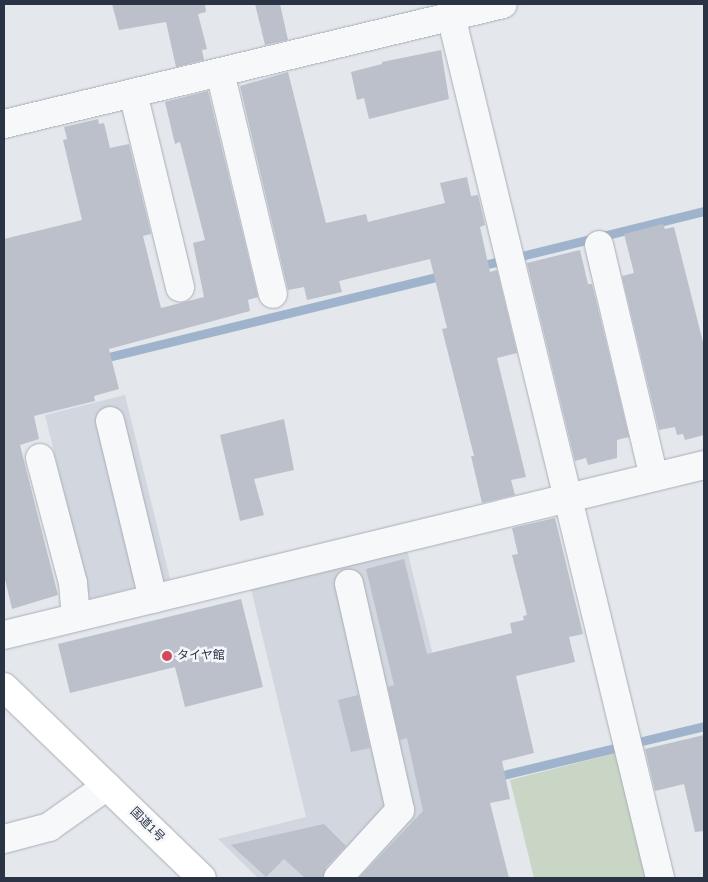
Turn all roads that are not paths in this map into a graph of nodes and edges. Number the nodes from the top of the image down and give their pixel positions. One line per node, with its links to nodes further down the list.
1 (503, 4): 2 (street)
2 (446, 13): 3 (street); 13 (street)
3 (220, 72): 4 (street); 8 (street)
4 (134, 92): 5 (street); 7 (street)
5 (4, 124)
6 (599, 246): 12 (street)
7 (180, 287)
8 (274, 294)
9 (110, 421): 15 (street)
10 (40, 458): 16 (street)
11 (704, 465): 12 (street)
12 (654, 477): 13 (street)
13 (570, 497): 15 (street); 24 (street)
14 (348, 584): 23 (street)
15 (153, 598): 16 (street)
16 (76, 617): 17 (street)
17 (4, 635)
18 (4, 668): 20 (highway, 国道1号)
19 (4, 687): 20 (highway, 国道1号)
20 (100, 779): 21 (street); 22 (highway, 国道1号)
21 (4, 840)
22 (202, 878)
23 (338, 878)
24 (660, 878)

